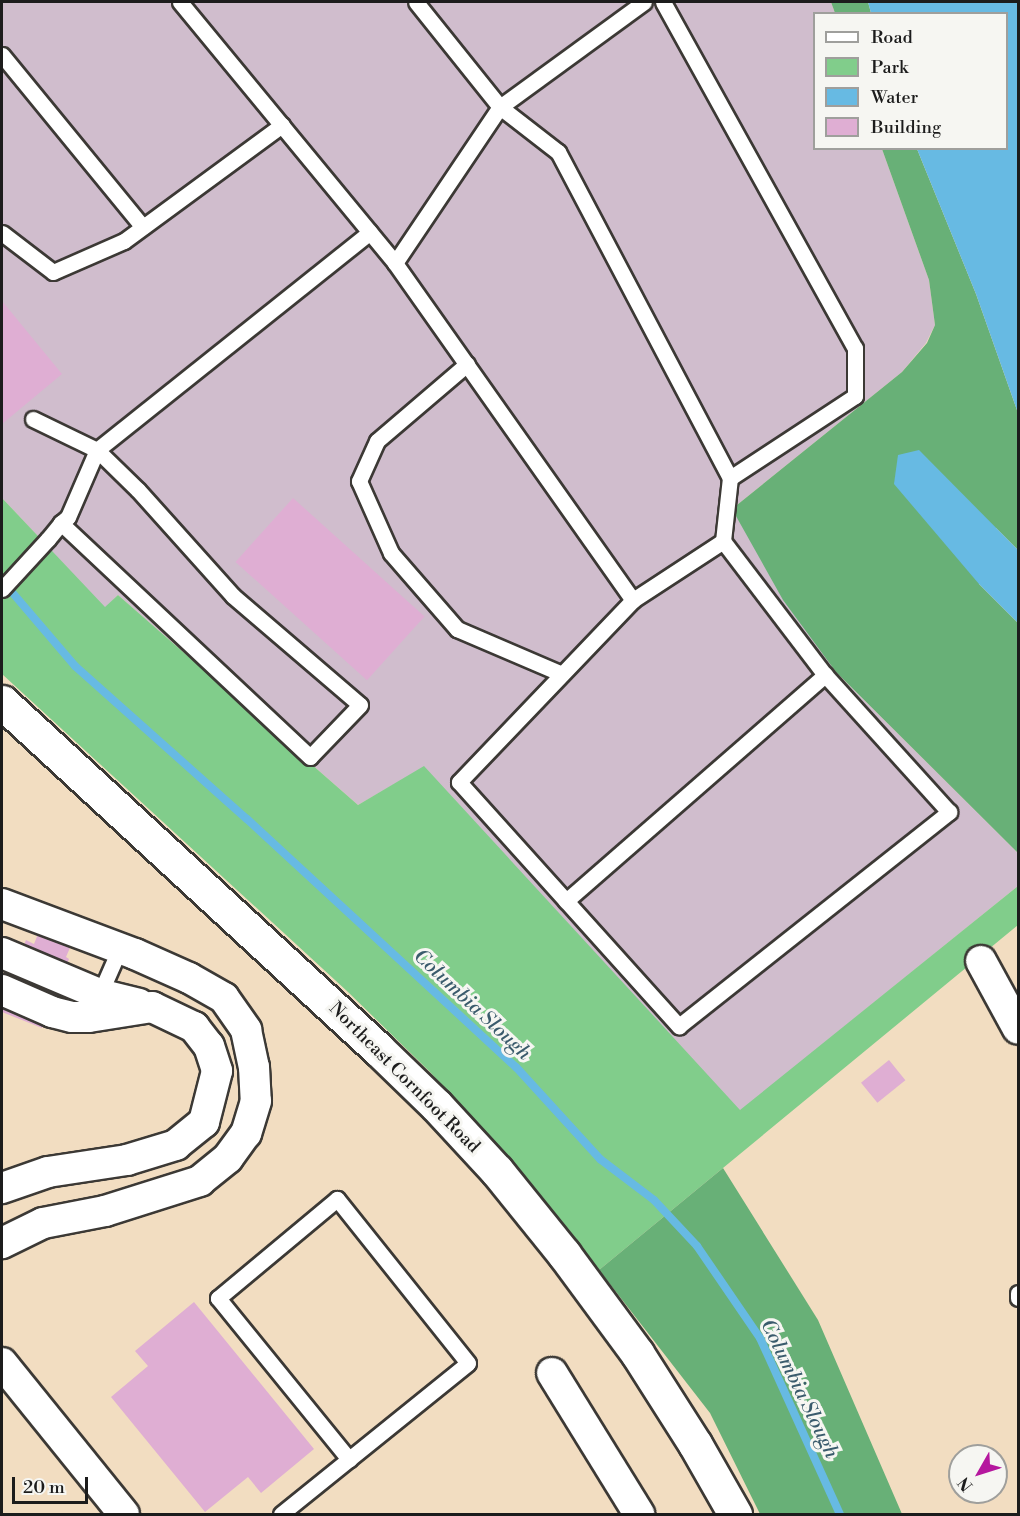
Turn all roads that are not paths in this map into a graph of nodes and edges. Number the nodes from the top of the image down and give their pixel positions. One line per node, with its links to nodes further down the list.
1 (180, 2): 7 (lane)
2 (416, 2): 6 (lane)
3 (644, 2): 6 (lane)
4 (663, 2): 15 (lane)
5 (2, 55): 8 (lane)
6 (500, 107): 11 (lane); 15 (lane)
7 (282, 125): 8 (lane); 9 (lane)
8 (143, 227): 10 (lane)
9 (370, 232): 11 (lane); 14 (lane)
10 (2, 234)
11 (395, 263): 12 (lane)
12 (467, 364): 19 (lane); 20 (lane)
13 (33, 419): 14 (lane)
14 (97, 450): 16 (lane); 16 (lane)
15 (730, 478): 17 (lane)
16 (62, 523): 18 (lane)
17 (723, 541): 19 (lane); 21 (lane)
18 (2, 589)
19 (633, 600): 20 (lane)
20 (562, 674): 23 (lane)
21 (825, 675): 23 (lane); 23 (lane)
22 (2, 702): 41 (street, Northeast Cornfoot Road)
23 (566, 902)
24 (2, 904): 25 (street)
25 (120, 948): 29 (lane); 32 (street)
26 (2, 953): 29 (street)
27 (981, 961): 30 (street)
28 (2, 990): 29 (street)
29 (94, 1005): 31 (street)
30 (1018, 1029)
31 (2, 1188)
32 (2, 1243)
33 (1018, 1293): 34 (lane)
34 (1018, 1298)
35 (2, 1363): 38 (street)
36 (552, 1373): 40 (street)
37 (349, 1460): 37 (lane); 39 (lane)
38 (124, 1515)
39 (281, 1515)
40 (639, 1515)
41 (735, 1515)

